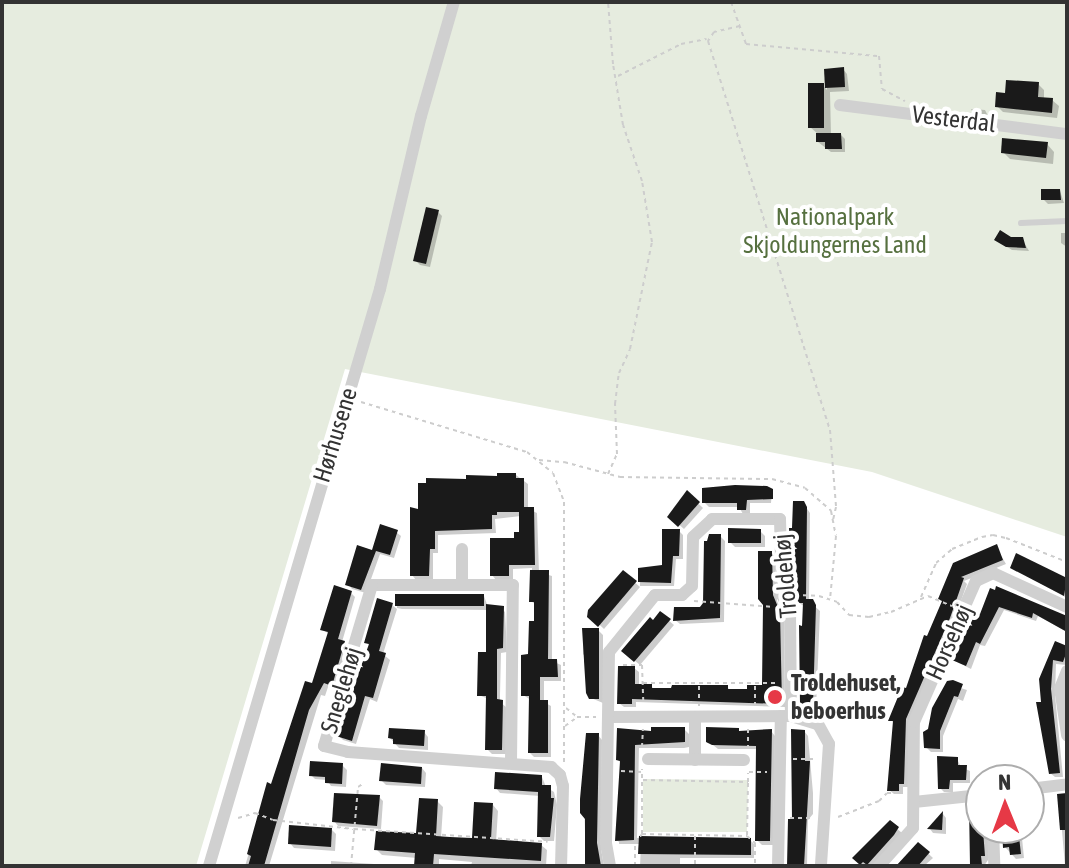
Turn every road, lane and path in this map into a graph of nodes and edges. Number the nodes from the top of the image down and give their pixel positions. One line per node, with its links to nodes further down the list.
1 (454, 2): 12 (street, Hørhusene)
2 (608, 2): 6 (path)
3 (731, 2): 4 (path)
4 (740, 26): 5 (path); 8 (path)
5 (709, 39): 6 (path); 15 (path)
6 (617, 77): 14 (path)
7 (840, 105): 8 (street, Vesterdal)
8 (919, 114): 9 (street, Vesterdal)
9 (1067, 134)
10 (1067, 221): 11 (lane)
11 (1021, 223)
12 (346, 397): 13 (path); 56 (street, Hørhusene)
13 (537, 460): 14 (path); 31 (path)
14 (608, 474): 15 (path)
15 (833, 520): 21 (path)
16 (462, 549): 18 (street)
17 (1067, 562): 20 (path)
18 (462, 585): 42 (street, Sneglehøj); 42 (street, Sneglehøj)
19 (682, 595): 22 (path); 22 (street, Troldehøj); 25 (street)
20 (920, 598): 21 (path); 24 (path)
21 (830, 600): 22 (path)
22 (785, 601): 30 (street, Troldehøj)
23 (1067, 607): 24 (street, Horsehøj)
24 (963, 610): 53 (street, Horsehøj)
25 (609, 665): 27 (path); 37 (street)
26 (1067, 671): 39 (street)
27 (642, 683): 28 (path); 32 (path)
28 (699, 683): 29 (path); 33 (path)
29 (755, 683): 30 (path); 34 (path)
30 (790, 683): 35 (street, Troldehøj)
31 (565, 707): 36 (path); 38 (path)
32 (643, 716): 33 (street); 37 (street); 43 (path)
33 (697, 716): 34 (street); 41 (street)
34 (755, 716): 35 (street)
35 (786, 716): 40 (street); 45 (street, Troldehøj)
36 (577, 717): 37 (path); 38 (path)
37 (609, 717): 46 (street)
38 (565, 726): 47 (path)
39 (1067, 735)
40 (828, 759): 45 (path); 55 (street)
41 (695, 760): 43 (street); 44 (street)
42 (511, 762): 47 (street, Sneglehøj)
43 (645, 766): 46 (path); 58 (path)
44 (746, 766): 45 (path)
45 (780, 766): 54 (street, Troldehøj)
46 (608, 771): 62 (street)
47 (560, 775): 61 (street)
48 (748, 782): 60 (path)
49 (364, 783): 57 (path)
50 (1067, 784): 51 (street)
51 (1045, 787)
52 (965, 795): 53 (street)
53 (914, 797): 55 (path); 74 (street, Horsehøj)
54 (779, 817): 55 (path); 72 (street, Troldehøj)
55 (825, 820): 73 (street)
56 (222, 823): 57 (path); 65 (street, Hørhusene)
57 (354, 829): 61 (path); 66 (path)
58 (642, 834): 59 (path); 63 (path)
59 (695, 835): 60 (path); 70 (path)
60 (747, 836): 71 (path)
61 (561, 843): 67 (street)
62 (606, 843): 63 (path); 68 (street)
63 (635, 843): 69 (path)
64 (993, 844): 75 (street)
65 (209, 866)
66 (351, 866)
67 (561, 866)
68 (610, 866)
69 (635, 866)
70 (695, 866)
71 (755, 866)
72 (778, 866)
73 (821, 866)
74 (879, 866)
75 (994, 866)

